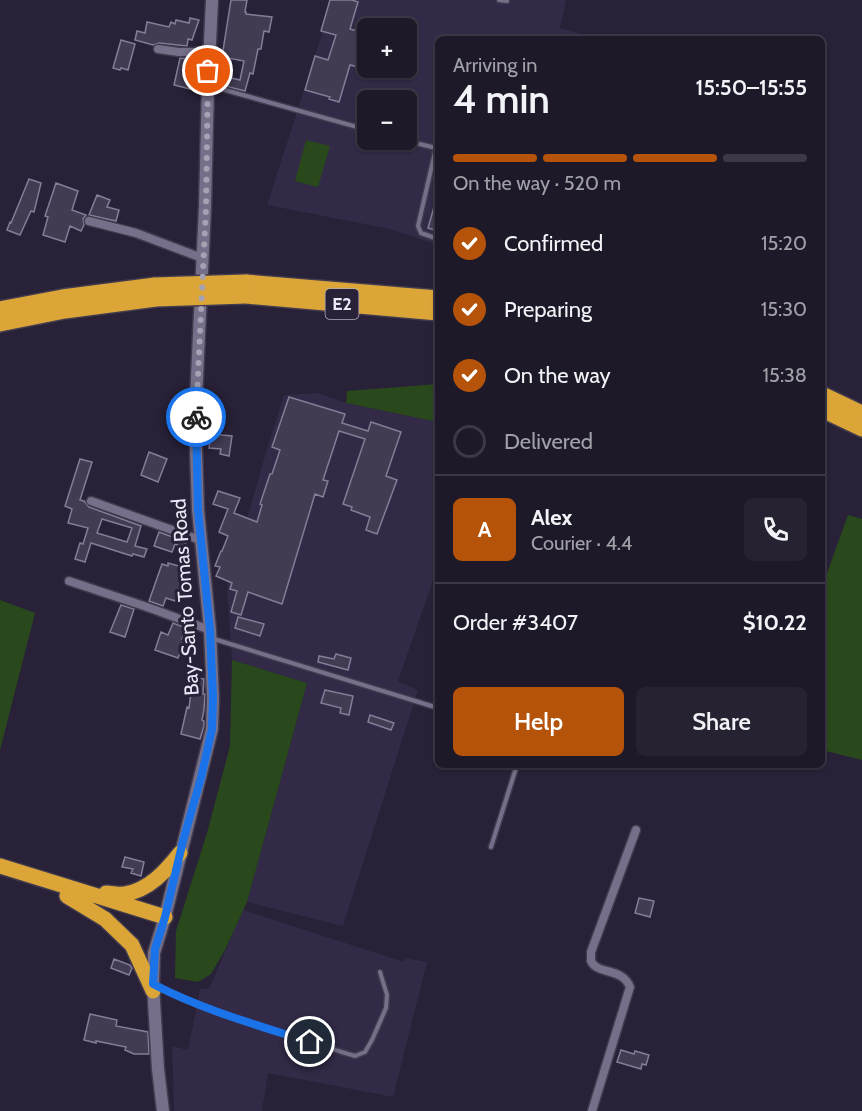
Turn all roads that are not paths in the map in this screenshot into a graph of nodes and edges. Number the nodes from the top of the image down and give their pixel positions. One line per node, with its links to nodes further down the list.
1 (212, 0): 5 (main road, Bay-Santo Tomas Road)
2 (499, 0): 3 (lane)
3 (507, 1)
4 (158, 49): 5 (street)
5 (209, 56): 6 (main road, Bay-Santo Tomas Road)
6 (208, 85): 7 (lane); 13 (main road, Bay-Santo Tomas Road)
7 (357, 127)
8 (417, 143): 9 (lane)
9 (435, 148)
10 (435, 152): 12 (lane)
11 (89, 221): 13 (street)
12 (435, 238)
13 (202, 258): 25 (main road, Bay-Santo Tomas Road)
14 (246, 289): 15 (highway, E2, bridge); 16 (highway, E2); 18 (highway, E2)
15 (156, 292): 17 (highway, E2); 19 (highway, E2)
16 (435, 298)
17 (0, 309)
18 (435, 313)
19 (0, 324)
20 (825, 395): 22 (highway)
21 (825, 411): 23 (highway)
22 (862, 413)
23 (862, 429)
24 (91, 501): 25 (street)
25 (200, 540): 27 (main road, Bay-Santo Tomas Road)
26 (69, 581): 27 (street)
27 (210, 634): 28 (lane); 32 (main road, Bay-Santo Tomas Road)
28 (435, 707)
29 (516, 768): 31 (lane)
30 (636, 830): 41 (street)
31 (491, 847)
32 (180, 853): 35 (highway); 37 (main road, Bay-Santo Tomas Road)
33 (0, 866): 35 (highway)
34 (0, 875): 36 (highway)
35 (82, 891): 37 (highway)
36 (67, 896): 37 (highway); 39 (highway)
37 (164, 921): 39 (main road, Bay-Santo Tomas Road)
38 (380, 972): 39 (lane)
39 (153, 988): 40 (main road, Bay-Santo Tomas Road)
40 (163, 1111)
41 (592, 1111)

